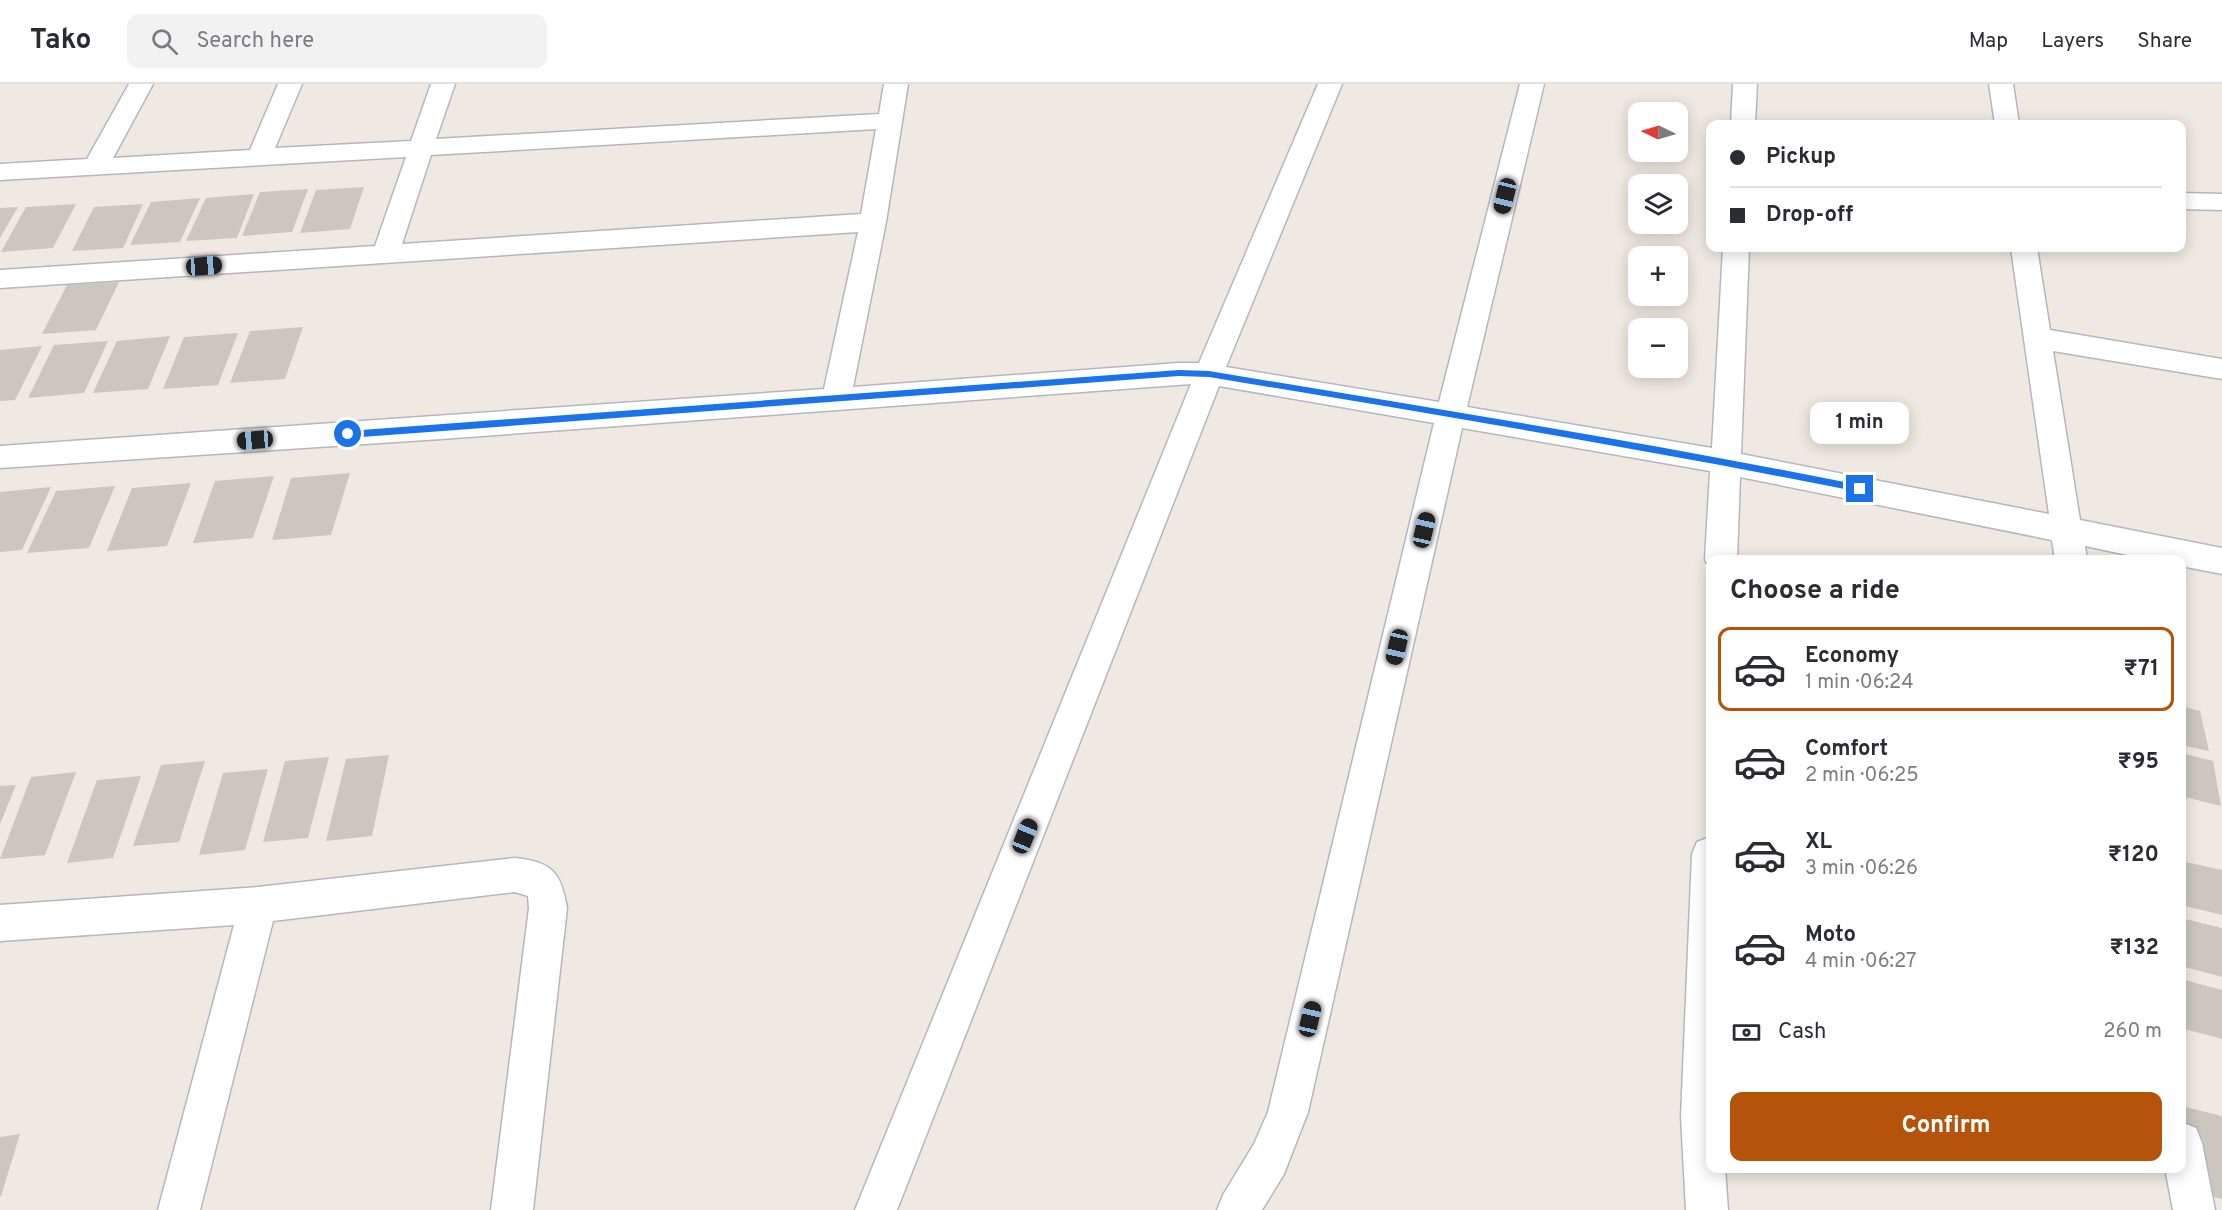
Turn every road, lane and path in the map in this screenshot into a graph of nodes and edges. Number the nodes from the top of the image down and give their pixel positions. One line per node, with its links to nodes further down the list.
1 (141, 84): 14 (street)
2 (290, 84): 13 (street)
3 (443, 84): 12 (street)
4 (896, 84): 11 (street)
5 (1330, 84): 25 (street)
6 (1532, 84): 27 (street)
7 (1745, 84): 9 (street)
8 (2001, 84): 10 (street)
9 (1743, 120)
10 (2006, 120)
11 (890, 122): 12 (street); 18 (street)
12 (420, 150): 13 (street); 21 (street)
13 (258, 159): 14 (street)
14 (95, 167): 15 (street)
15 (0, 172)
16 (2186, 201): 17 (street)
17 (2222, 202)
18 (873, 222): 21 (street); 26 (street)
19 (1736, 252): 29 (street)
20 (2025, 252): 23 (street)
21 (385, 255): 22 (street)
22 (0, 279)
23 (2037, 338): 24 (street); 30 (street)
24 (2222, 369)
25 (1209, 374): 26 (street); 27 (street); 40 (street)
26 (836, 398): 28 (street)
27 (1451, 414): 29 (street); 41 (street)
28 (0, 457)
29 (1724, 462): 30 (street); 31 (street)
30 (2065, 530): 32 (street); 33 (street)
31 (1720, 555)
32 (2070, 555)
33 (2222, 561)
34 (258, 905): 35 (street); 38 (street); 39 (street)
35 (0, 922)
36 (1706, 971): 42 (street)
37 (2186, 1169): 43 (street)
38 (179, 1210)
39 (512, 1210)
40 (876, 1210)
41 (1238, 1210)
42 (1707, 1210)
43 (2194, 1210)

